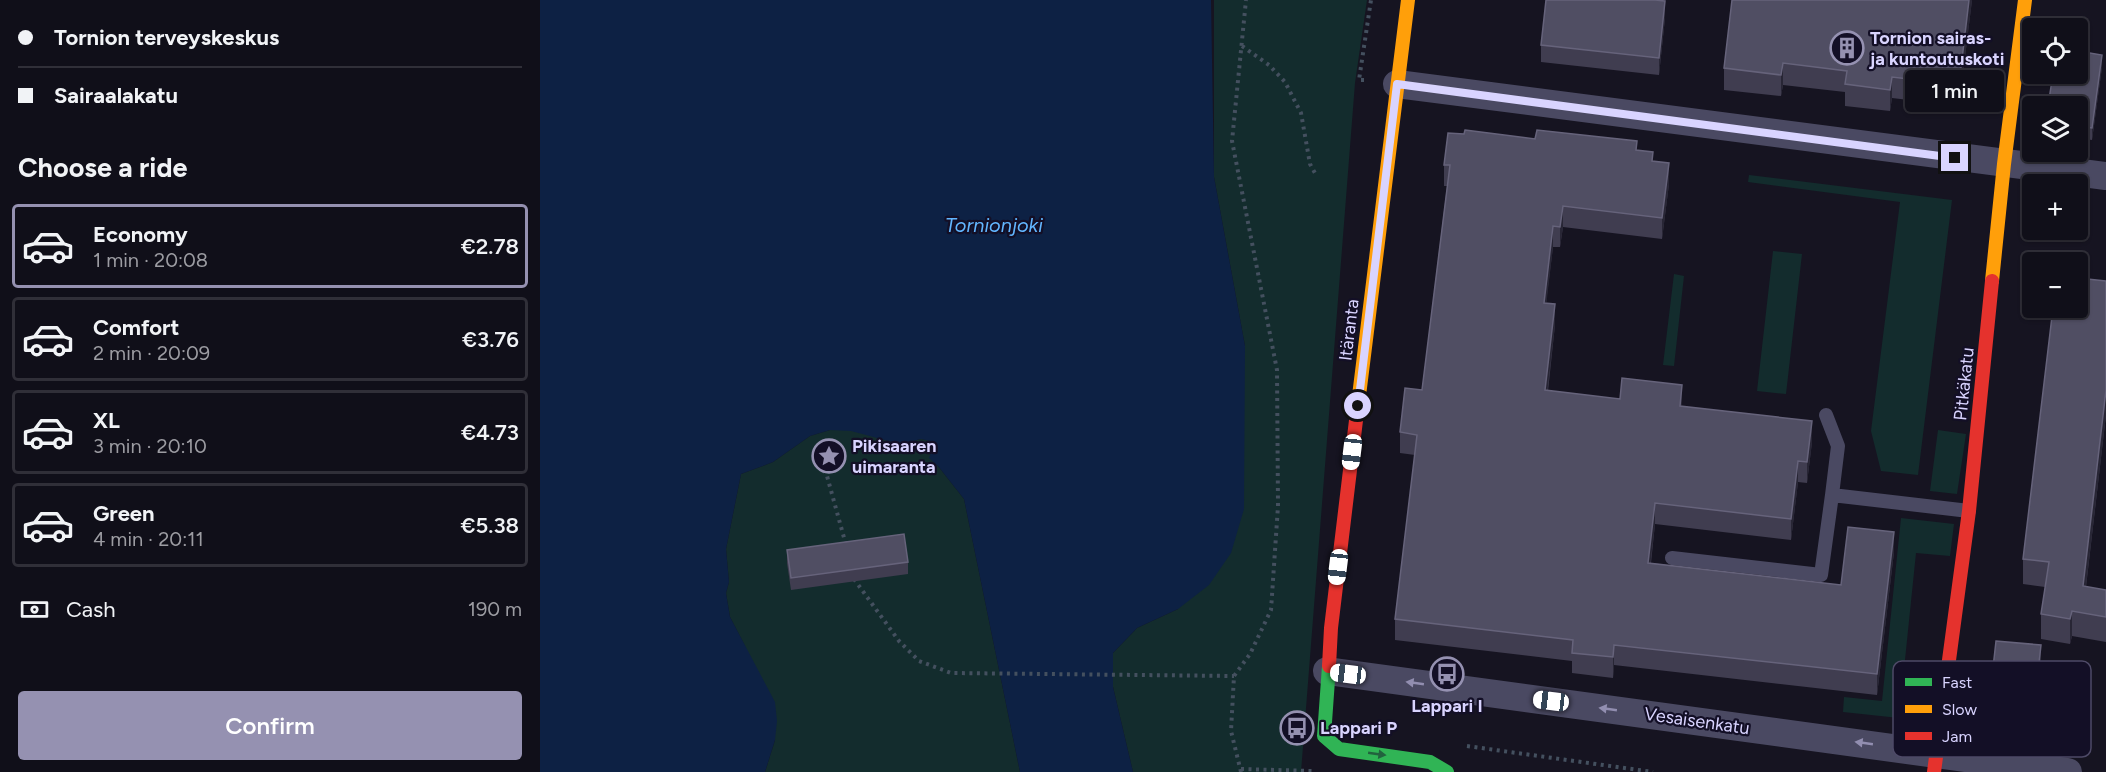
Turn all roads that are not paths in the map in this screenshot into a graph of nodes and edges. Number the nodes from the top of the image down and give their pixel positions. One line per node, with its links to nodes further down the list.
1 (1408, 0): 3 (street, Itäranta)
2 (2025, 0): 4 (street, Pitkäkatu)
3 (1397, 84): 4 (street); 11 (street, Itäranta)
4 (2004, 164): 5 (street); 8 (street, Pitkäkatu)
5 (2106, 176)
6 (1826, 415): 7 (lane)
7 (1833, 495): 8 (lane); 9 (lane)
8 (1969, 511): 10 (street, Pitkäkatu)
9 (1672, 558)
10 (1949, 661)
11 (1327, 672): 12 (street, Vesaisenkatu, one-way to 11); 15 (street, Itäranta, one-way to 15)
12 (1893, 756)
13 (1901, 757): 14 (street, Vesaisenkatu, one-way to 13)
14 (1935, 762): 16 (street, Vesaisenkatu)
15 (1447, 772)
16 (2068, 772)

